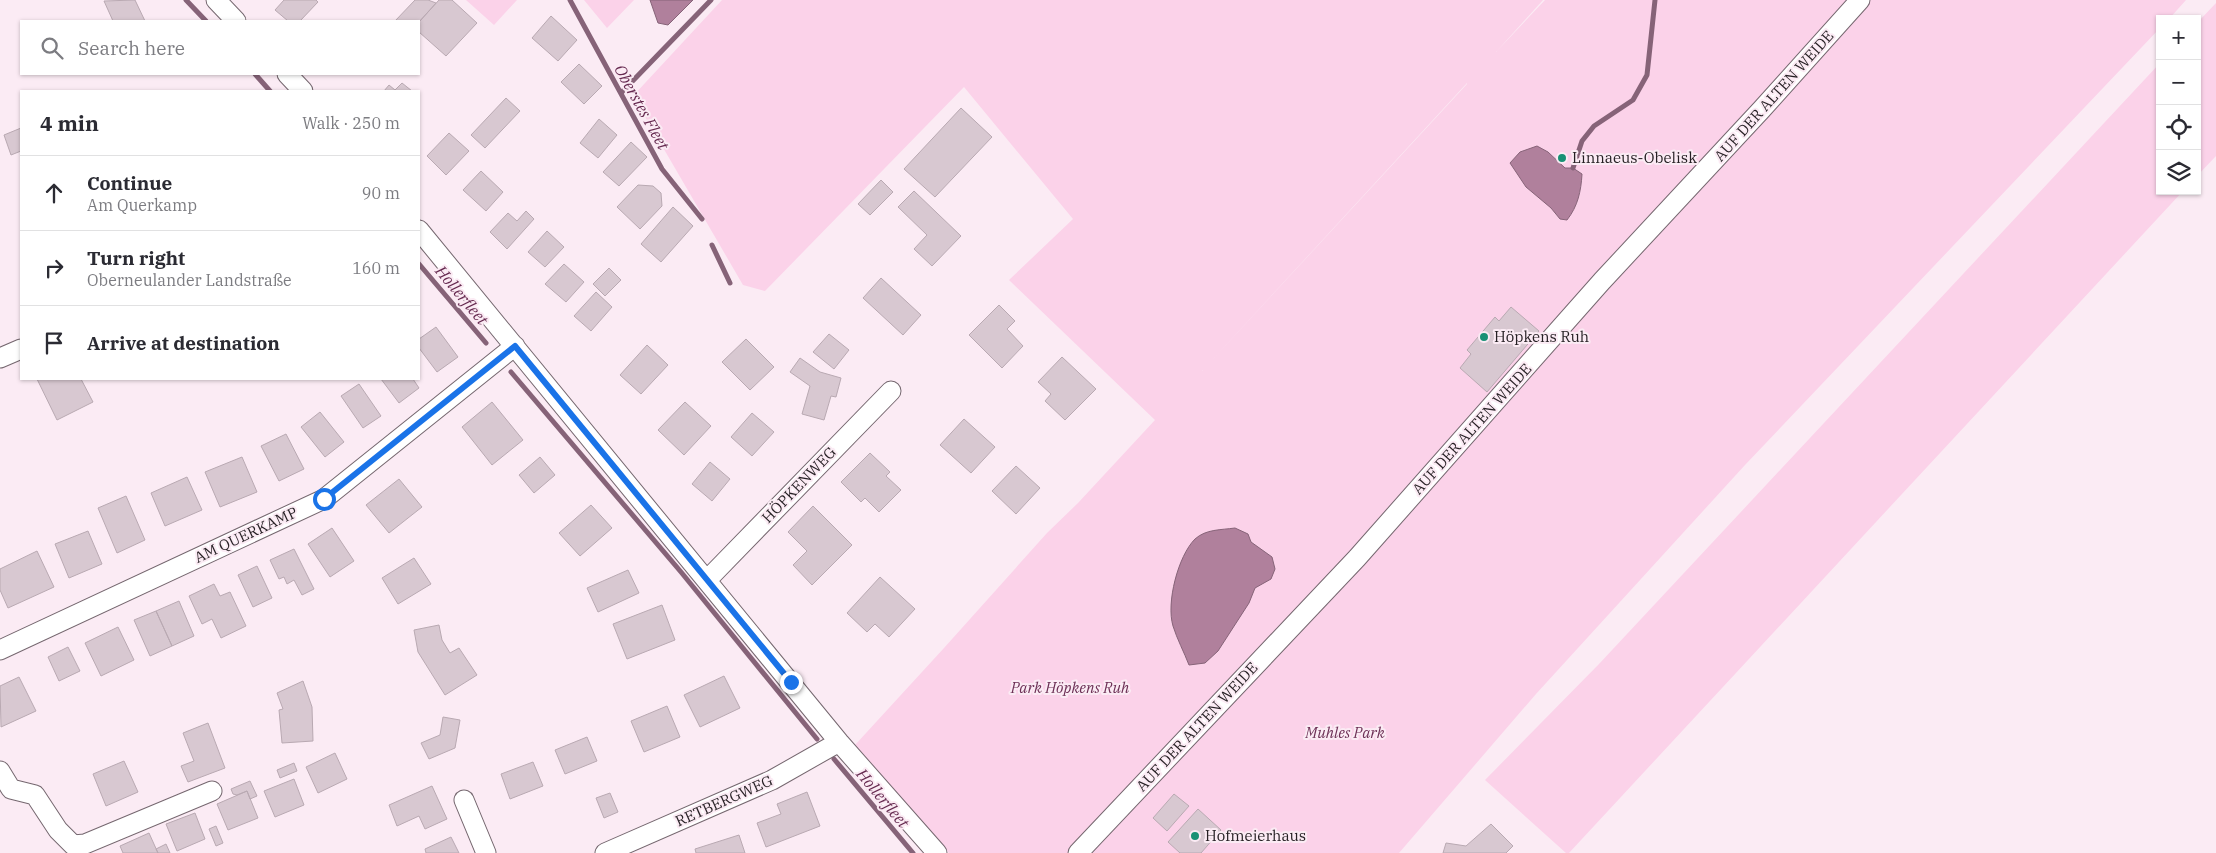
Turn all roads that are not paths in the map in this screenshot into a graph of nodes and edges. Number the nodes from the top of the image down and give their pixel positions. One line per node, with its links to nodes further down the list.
1 (216, 0): 3 (street)
2 (1860, 0): 20 (street, AUF DER ALTEN WEIDE)
3 (235, 20)
4 (288, 75): 5 (street)
5 (302, 90)
6 (420, 231): 7 (street)
7 (515, 346): 11 (street); 12 (street, AM QUERKAMP)
8 (20, 349): 9 (street)
9 (0, 358)
10 (891, 391): 11 (street, HÖPKENWEG)
11 (707, 580): 13 (street)
12 (0, 650)
13 (839, 742): 18 (street, RETBERGWEG); 19 (street)
14 (0, 771): 15 (street)
15 (212, 791)
16 (464, 800): 17 (street)
17 (486, 853)
18 (605, 853)
19 (937, 853)
20 (1078, 853)

